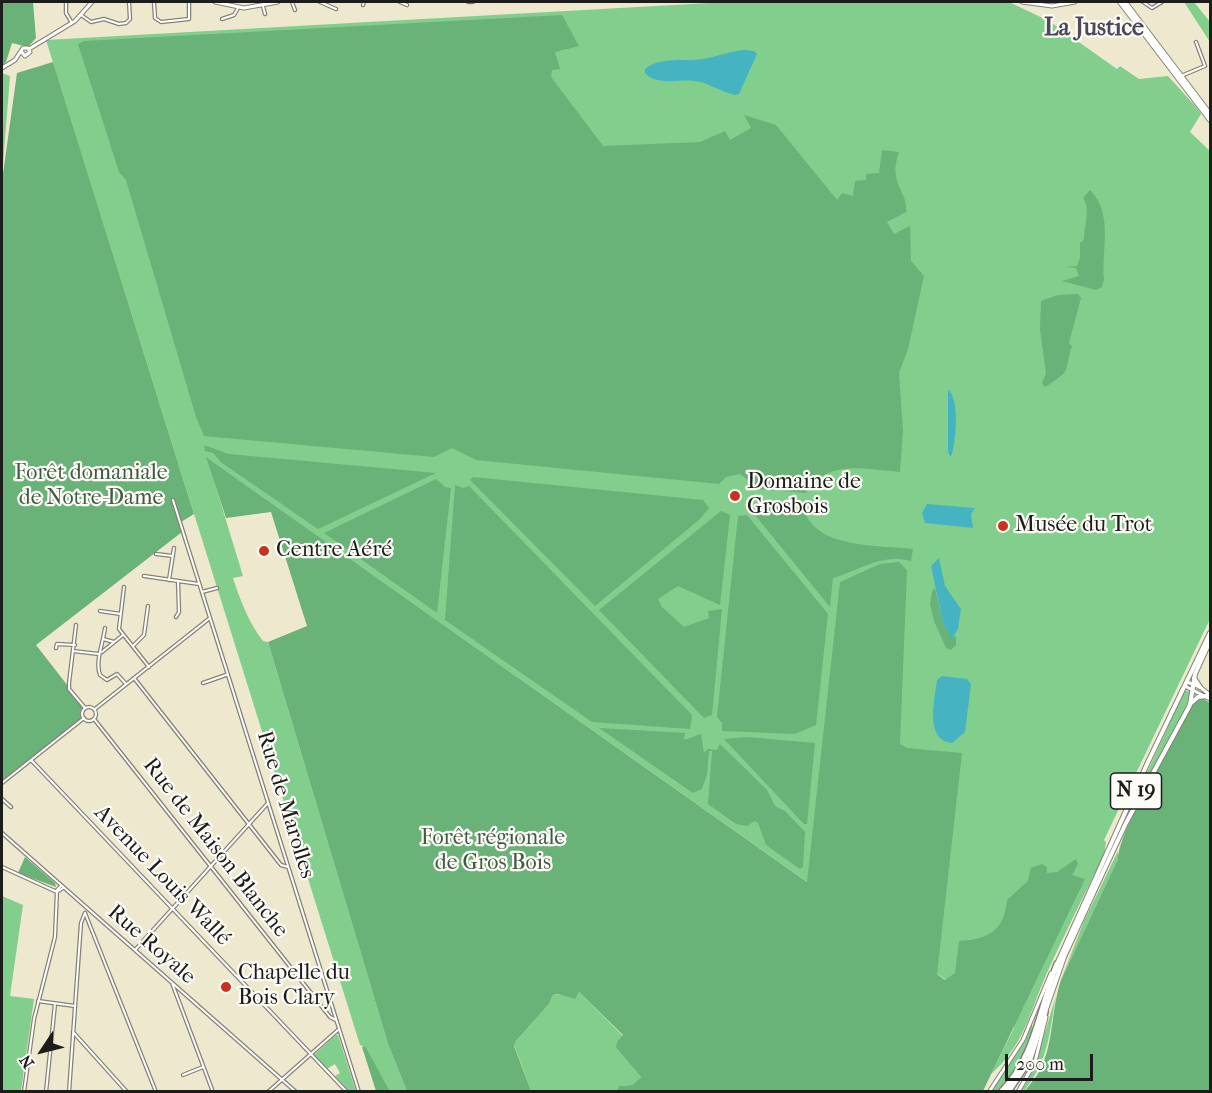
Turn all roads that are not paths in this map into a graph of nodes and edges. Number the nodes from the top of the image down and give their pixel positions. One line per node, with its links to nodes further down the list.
1 (66, 2): 27 (street)
2 (92, 2): 25 (main road)
3 (129, 2): 25 (street)
4 (154, 2): 5 (street)
5 (189, 2)
6 (215, 2): 21 (main road)
7 (278, 2): 20 (main road)
8 (292, 2): 23 (street)
9 (320, 2): 22 (street)
10 (400, 2): 19 (street)
11 (468, 2): 12 (street)
12 (473, 2)
13 (1022, 2): 14 (main road)
14 (1075, 2)
15 (1120, 2): 36 (main road)
16 (1125, 2): 36 (main road)
17 (1143, 2): 18 (street)
18 (1162, 2)
19 (407, 5)
20 (263, 6): 21 (main road); 24 (street)
21 (238, 8): 26 (street)
22 (336, 9)
23 (295, 10)
24 (265, 14)
25 (81, 15): 27 (main road)
26 (222, 19)
27 (72, 23): 29 (main road)
28 (1196, 42): 33 (street)
29 (29, 49): 30 (main road); 31 (main road)
30 (21, 51): 31 (main road); 32 (main road)
31 (25, 56): 32 (street)
32 (15, 60): 35 (main road)
33 (1204, 66): 34 (street); 36 (street)
34 (1210, 66)
35 (2, 68)
36 (1180, 77): 37 (main road); 38 (main road)
37 (1210, 114)
38 (1210, 120)
39 (173, 500): 46 (street, Rue de Marolles)
40 (174, 548): 42 (street)
41 (156, 554): 42 (street)
42 (173, 556): 44 (street)
43 (144, 576): 44 (street)
44 (169, 580): 45 (street)
45 (178, 581): 46 (street); 53 (street)
46 (199, 584): 49 (street, Rue de Marolles)
47 (124, 587): 52 (street)
48 (217, 588): 49 (street)
49 (202, 592): 54 (street, Rue de Marolles)
50 (148, 606): 63 (street)
51 (100, 611): 52 (street)
52 (121, 614): 58 (street)
53 (176, 616)
54 (210, 618): 67 (street); 68 (street, Rue de Marolles)
55 (76, 626): 62 (street)
56 (105, 628): 59 (street)
57 (1210, 633): 73 (main road, N 19)
58 (123, 635): 61 (street); 63 (street)
59 (103, 639): 61 (street); 66 (street)
60 (1210, 641): 70 (main road, N 19)
61 (114, 642): 66 (street)
62 (75, 645): 64 (street); 65 (street)
63 (133, 647): 67 (street)
64 (56, 648)
65 (73, 651): 66 (street); 78 (street)
66 (101, 653): 72 (street)
67 (149, 667): 69 (street)
68 (227, 675): 71 (street); 85 (street, Rue de Marolles)
69 (134, 678): 72 (street); 87 (street)
70 (1194, 678): 74 (main road, N 19); 75 (main road)
71 (203, 683)
72 (126, 684): 79 (street)
73 (1186, 684): 74 (main road); 98 (main road, N 19)
74 (1193, 687): 75 (main road); 76 (main road); 77 (main road, N 19)
75 (1200, 687): 76 (main road)
76 (1209, 696): 77 (main road)
77 (1190, 705): 103 (main road, N 19)
78 (85, 708): 79 (street); 80 (street)
79 (95, 709): 81 (street)
80 (84, 718): 81 (street); 82 (street)
81 (94, 719): 89 (street, Rue de Maison Blanche)
82 (31, 760): 83 (street); 94 (street, Avenue Louis Wallé)
83 (2, 783)
84 (2, 799): 86 (street)
85 (268, 803): 87 (street); 91 (street, Rue de Marolles)
86 (11, 807)
87 (249, 823): 89 (street); 91 (street)
88 (2, 833): 92 (street, Rue Royale)
89 (210, 866): 94 (street); 104 (street, Rue de Maison Blanche)
90 (2, 867): 93 (street)
91 (288, 867): 104 (street, Rue de Marolles)
92 (61, 888): 93 (street); 95 (street, Rue Royale)
93 (57, 892): 100 (street)
94 (172, 908): 97 (street); 107 (street, Avenue Louis Wallé)
95 (87, 909): 96 (street); 97 (street, Rue Royale)
96 (85, 913): 102 (street); 115 (street)
97 (135, 950): 99 (street, Rue Royale)
98 (1057, 964): 121 (main road); 122 (highway, N 19)
99 (172, 982): 108 (street); 110 (street, Rue Royale)
100 (38, 1001): 101 (street); 111 (street)
101 (55, 1004): 102 (street); 112 (street)
102 (75, 1006): 106 (street)
103 (1045, 1012): 123 (highway, N 19); 124 (main road)
104 (336, 1020): 105 (street, Rue de Marolles)
105 (339, 1030): 107 (street); 120 (street, Rue de Marolles)
106 (73, 1032): 113 (street); 114 (street)
107 (310, 1054): 110 (street); 119 (street, Avenue Louis Wallé)
108 (203, 1067): 109 (street); 116 (street)
109 (183, 1075)
110 (282, 1080): 117 (street); 118 (street, Rue Royale)
111 (24, 1092)
112 (46, 1092)
113 (69, 1092)
114 (127, 1092)
115 (156, 1092)
116 (213, 1092)
117 (268, 1092)
118 (296, 1092)
119 (347, 1092)
120 (359, 1092)
121 (989, 1092)
122 (1001, 1092)
123 (1008, 1092)
124 (1018, 1092)

